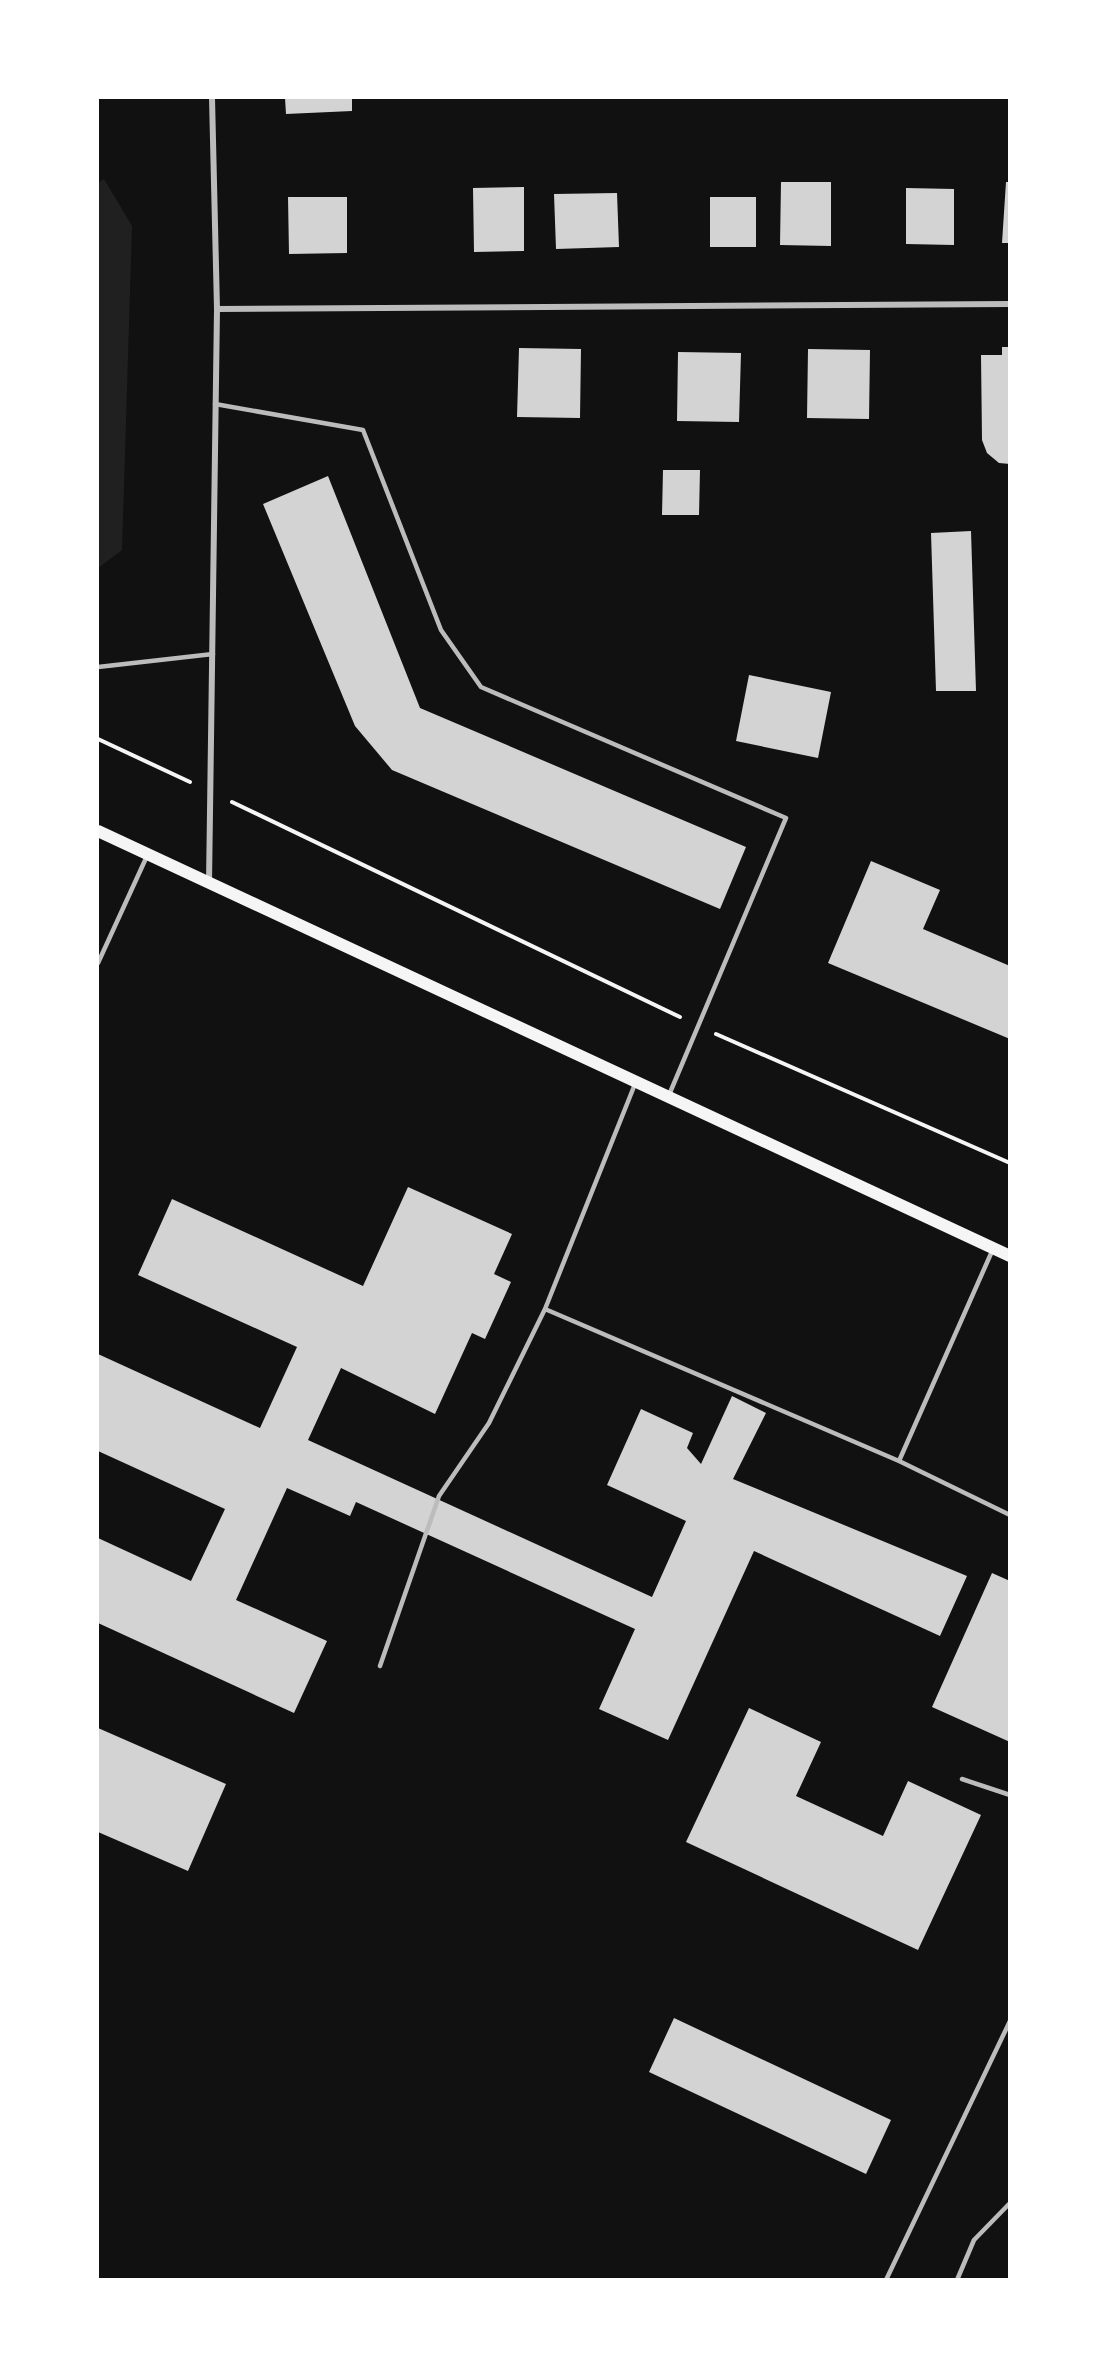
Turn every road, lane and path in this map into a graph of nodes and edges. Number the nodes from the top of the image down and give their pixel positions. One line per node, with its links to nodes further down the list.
1 (212, 98): 3 (street)
2 (1010, 304): 3 (street)
3 (217, 309): 4 (street)
4 (215, 404): 5 (street); 13 (lane)
5 (213, 654): 6 (lane); 8 (street)
6 (98, 667)
7 (98, 739): 8 (path)
8 (212, 792): 11 (street); 13 (path)
9 (98, 831): 10 (main road)
10 (148, 853): 11 (main road); 12 (lane)
11 (209, 884): 14 (main road)
12 (98, 963)
13 (698, 1026): 15 (lane); 16 (path)
14 (636, 1081): 15 (main road); 19 (lane)
15 (669, 1097): 17 (main road)
16 (1010, 1163)
17 (993, 1248): 18 (main road); 20 (lane)
18 (1010, 1256)
19 (544, 1309): 20 (lane); 22 (lane)
20 (899, 1461): 21 (lane)
21 (1010, 1515)
22 (380, 1666)
23 (962, 1779): 24 (lane)
24 (1010, 1795)
25 (1010, 2020): 27 (lane)
26 (1010, 2204): 28 (lane)
27 (886, 2280)
28 (957, 2280)

